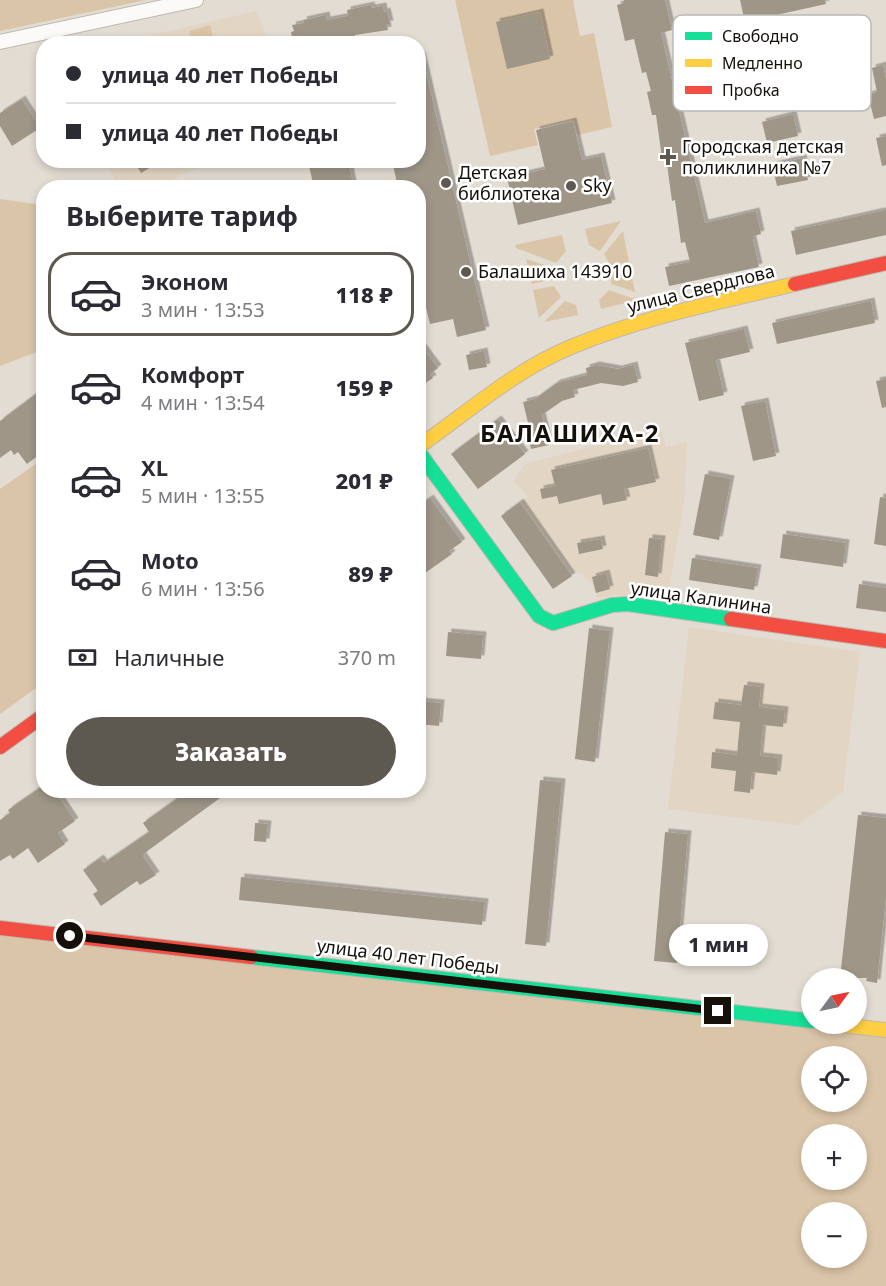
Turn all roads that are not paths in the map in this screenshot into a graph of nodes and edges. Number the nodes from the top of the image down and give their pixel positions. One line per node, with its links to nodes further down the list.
1 (196, 0): 2 (street)
2 (0, 42)
3 (886, 263): 4 (street, улица Свердлова)
4 (426, 443)
5 (426, 460): 6 (street, улица Калинина)
6 (886, 640)
7 (36, 721): 8 (street)
8 (0, 747)
9 (0, 928): 10 (street, улица 40 лет Победы)
10 (801, 1020)
11 (867, 1028): 12 (street)
12 (886, 1030)

